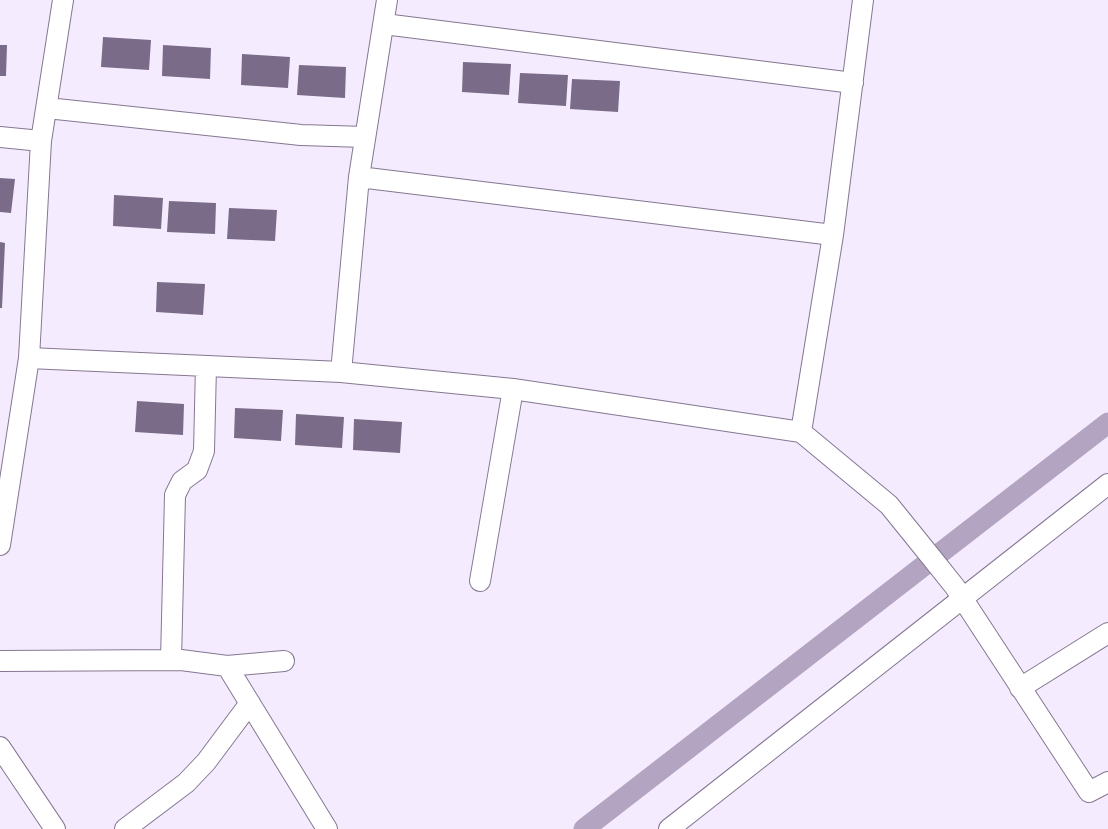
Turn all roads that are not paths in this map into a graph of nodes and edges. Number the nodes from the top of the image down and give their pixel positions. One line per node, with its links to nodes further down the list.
1 (63, 0): 6 (street)
2 (387, 0): 4 (street)
3 (862, 0): 5 (street)
4 (384, 24): 5 (street); 8 (street)
5 (853, 82): 11 (street)
6 (47, 108): 8 (street); 9 (street)
7 (0, 137): 9 (street)
8 (365, 137): 10 (street)
9 (41, 141): 12 (street)
10 (359, 177): 11 (street); 14 (street)
11 (833, 235): 16 (street)
12 (29, 358): 13 (street); 18 (street)
13 (206, 366): 14 (street); 22 (street)
14 (341, 372): 15 (street)
15 (513, 389): 16 (street); 19 (street)
16 (801, 432): 20 (street)
17 (1108, 484): 20 (street)
18 (0, 545)
19 (480, 581)
20 (959, 593): 26 (street); 33 (street)
21 (1108, 633): 26 (street)
22 (171, 660): 23 (street); 25 (street)
23 (0, 661)
24 (284, 661): 25 (street)
25 (227, 666): 27 (street)
26 (1020, 688): 29 (street)
27 (250, 703): 31 (street); 32 (street)
28 (0, 747): 30 (street)
29 (1108, 782)
30 (55, 829)
31 (125, 829)
32 (327, 829)
33 (669, 829)

